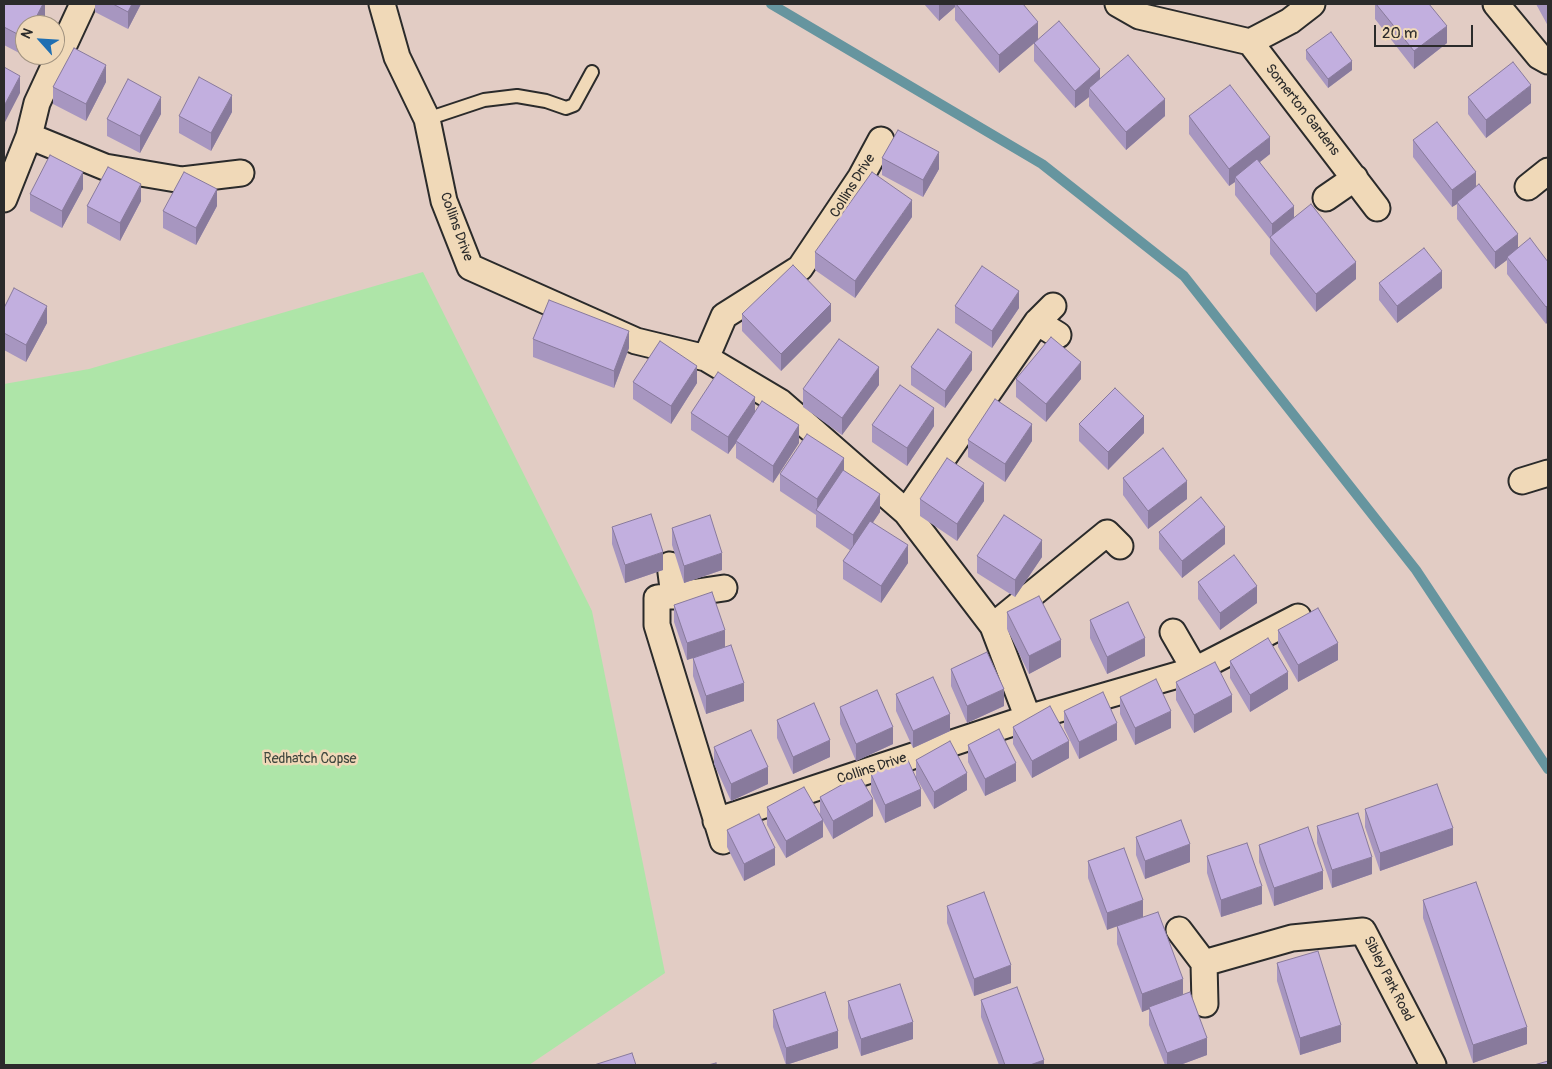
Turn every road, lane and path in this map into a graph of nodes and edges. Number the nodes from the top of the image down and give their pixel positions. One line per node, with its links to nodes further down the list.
1 (82, 4): 10 (street)
2 (382, 4): 9 (street, Collins Drive)
3 (1118, 4): 6 (street)
4 (1312, 4): 6 (street)
5 (1496, 4): 7 (street)
6 (1250, 42): 14 (street, Somerton Gardens)
7 (1548, 61)
8 (592, 72): 9 (lane)
9 (427, 119): 20 (street, Collins Drive)
10 (29, 136): 13 (street); 17 (street)
11 (881, 140): 20 (street, Collins Drive)
12 (1548, 171): 15 (street)
13 (241, 173)
14 (1355, 178): 16 (street); 18 (street, Somerton Gardens)
15 (1528, 187)
16 (1326, 198)
17 (4, 199)
18 (1377, 208)
19 (1058, 335): 23 (street)
20 (706, 358): 23 (street, Collins Drive)
21 (1548, 473): 22 (street)
22 (1522, 481)
23 (906, 512): 29 (street, Collins Drive)
24 (1120, 546): 29 (street)
25 (670, 565): 27 (street)
26 (724, 588): 27 (street, Collins Drive)
27 (674, 596): 32 (street, Collins Drive)
28 (1298, 617): 31 (street, Collins Drive)
29 (993, 626): 32 (street, Collins Drive)
30 (1173, 632): 31 (street)
31 (1195, 670): 32 (street, Collins Drive)
32 (1028, 718)
33 (1179, 930): 34 (street)
34 (1204, 963): 35 (street); 36 (street, Sibley Park Road)
35 (1205, 1004)
36 (1433, 1065)

